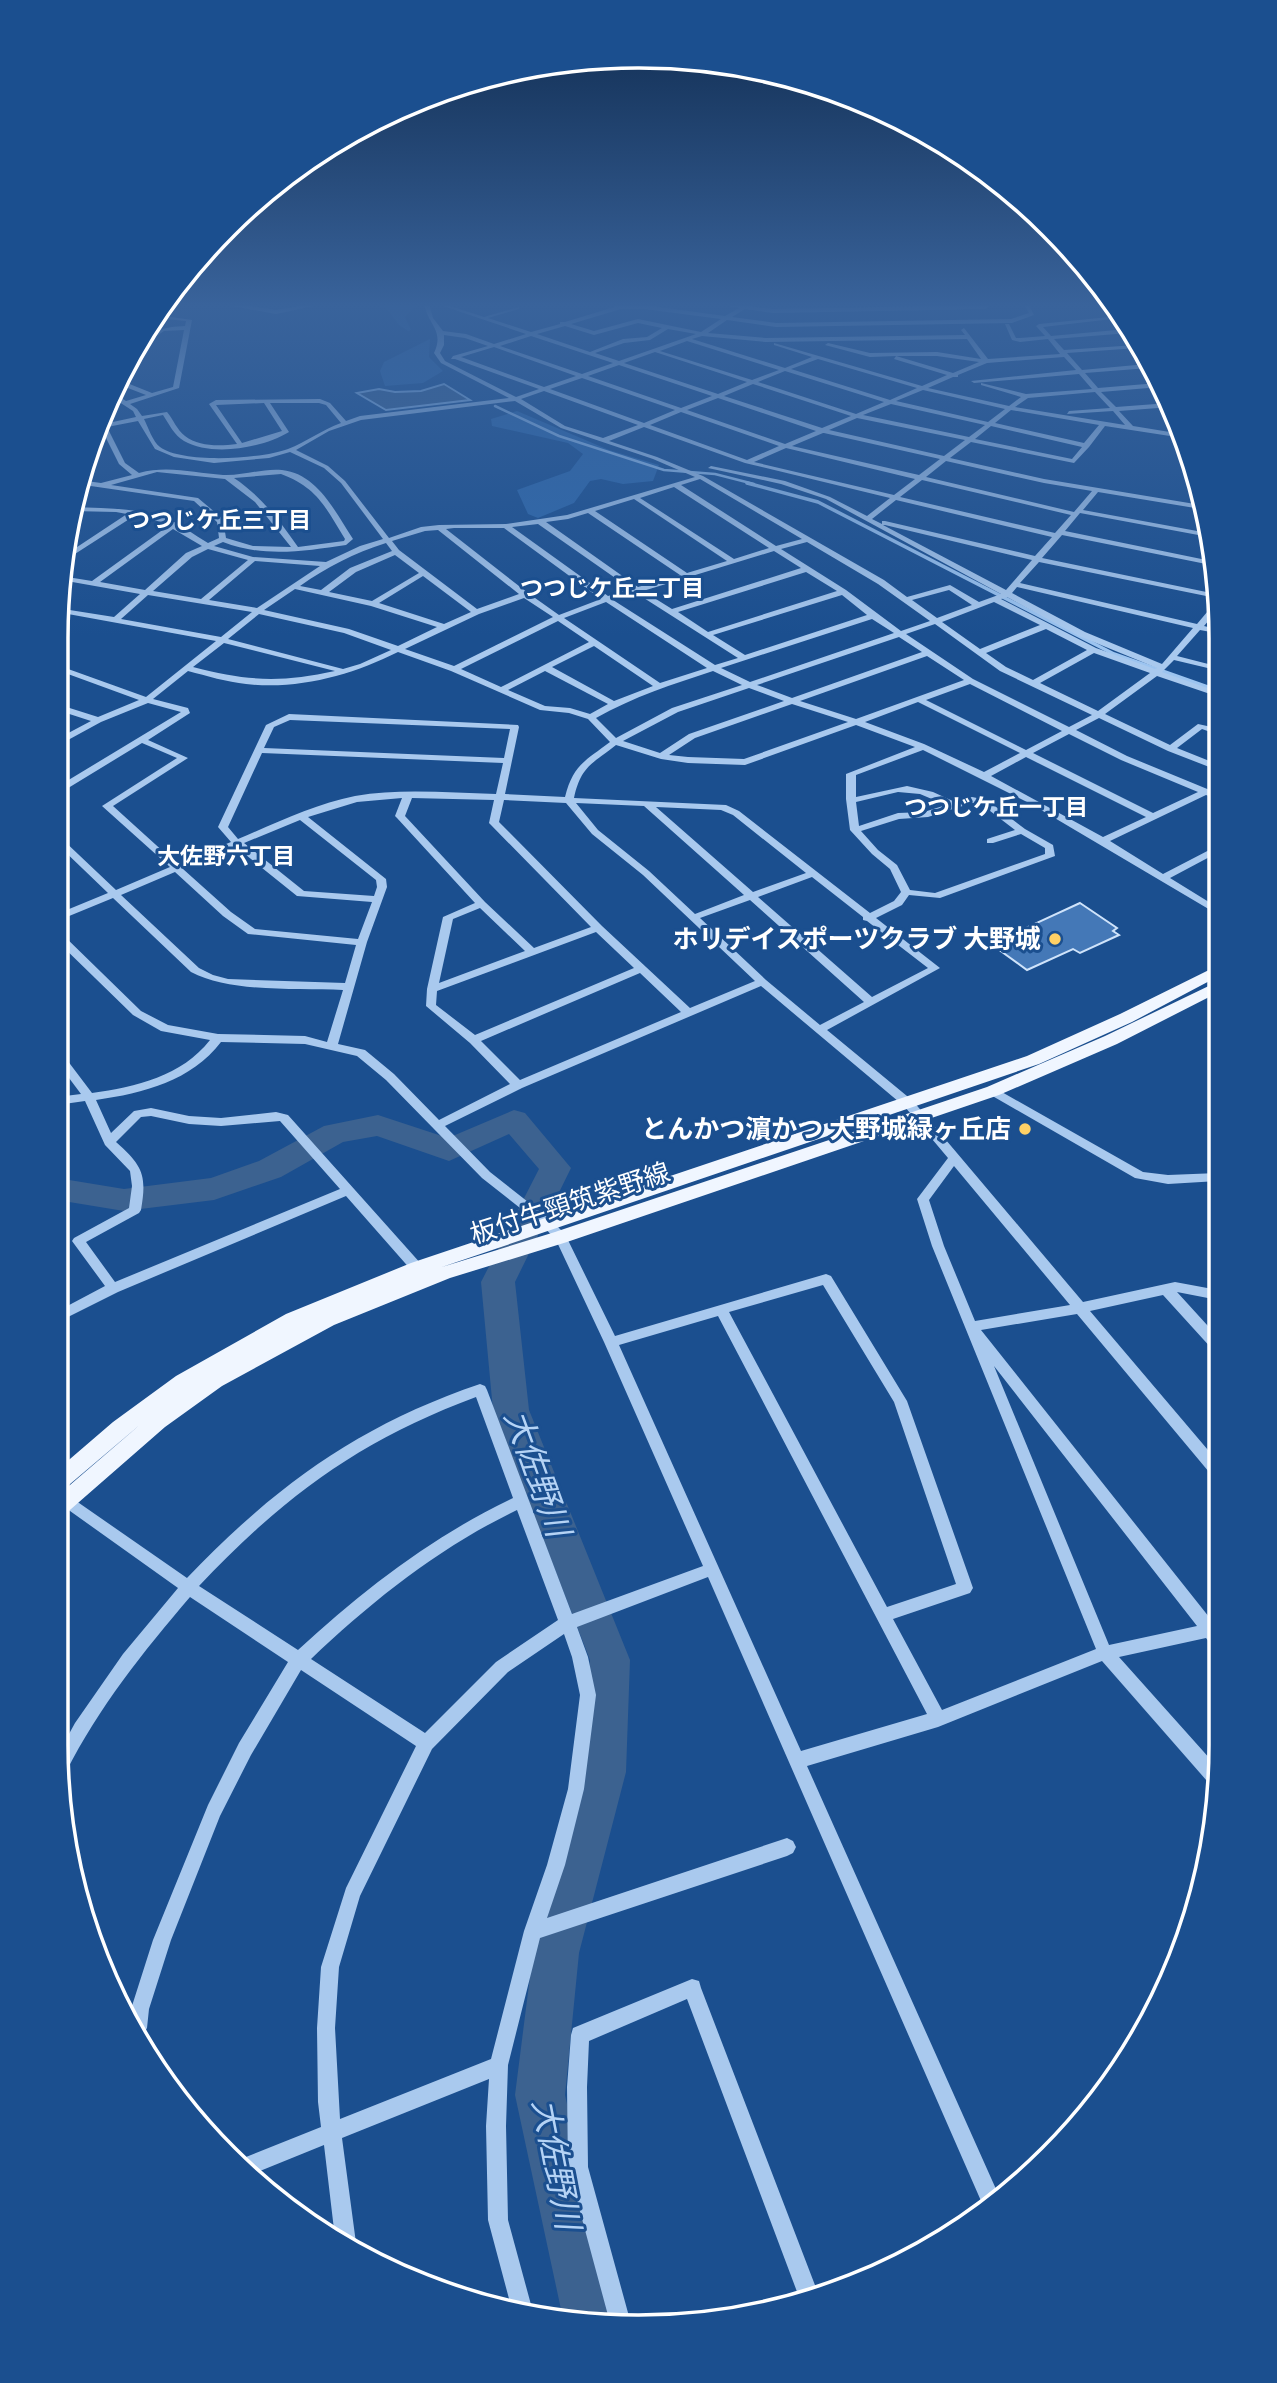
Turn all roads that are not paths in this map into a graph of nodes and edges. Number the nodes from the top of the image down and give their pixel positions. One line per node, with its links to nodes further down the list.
1 (136, 414): 22 (street)
2 (159, 414): 22 (street)
3 (166, 414): 36 (street)
4 (219, 414): 36 (street)
5 (274, 414): 36 (street)
6 (337, 414): 23 (street)
7 (383, 414): 23 (street)
8 (541, 414): 34 (street)
9 (615, 414): 27 (street)
10 (671, 414): 27 (street)
11 (693, 414): 37 (street)
12 (774, 414): 31 (street)
13 (852, 414): 21 (street)
14 (862, 414): 21 (street)
15 (945, 414): 24 (street)
16 (1001, 414): 24 (street)
17 (1047, 414): 20 (street)
18 (1060, 414): 20 (street)
19 (1119, 414): 29 (street)
20 (1052, 415): 25 (street)
21 (858, 416): 31 (street); 35 (street)
22 (139, 418): 26 (street); 39 (street)
23 (345, 422): 39 (street)
24 (988, 424): 35 (street); 38 (street)
25 (1104, 424): 29 (street); 38 (street)
26 (110, 425)
27 (645, 425): 34 (street); 41 (street)
28 (1167, 427): 30 (street)
29 (1131, 428): 30 (street)
30 (1145, 430): 32 (street)
31 (824, 431): 37 (street); 40 (street)
32 (1170, 434)
33 (106, 436): 44 (street)
34 (605, 440): 43 (street)
35 (967, 441): 38 (street); 40 (street)
36 (241, 446)
37 (785, 446): 41 (street); 47 (street)
38 (1087, 446)
39 (291, 450): 67 (street)
40 (944, 458): 47 (street); 51 (street)
41 (747, 462): 42 (street); 53 (street)
42 (711, 468): 43 (street); 59 (street)
43 (687, 470): 46 (street)
44 (137, 475): 45 (street); 50 (street)
45 (226, 477): 70 (street); 70 (street)
46 (701, 477): 49 (street); 68 (street)
47 (919, 478): 53 (street); 57 (street)
48 (90, 484): 50 (street)
49 (674, 484): 52 (street); 71 (street)
50 (102, 485): 66 (street)
51 (1096, 490): 54 (street); 57 (street)
52 (633, 496): 56 (street); 76 (street)
53 (894, 497): 59 (street); 65 (street)
54 (1193, 506)
55 (83, 509): 58 (street)
56 (590, 511): 60 (street); 81 (street)
57 (1077, 512): 64 (street); 65 (street)
58 (134, 513): 61 (street); 72 (street)
59 (867, 519): 75 (street); 90 (street)
60 (541, 522): 62 (street); 86 (street)
61 (174, 525): 69 (street); 83 (street)
62 (506, 526): 63 (street); 93 (street)
63 (439, 527): 67 (street); 92 (street)
64 (1199, 533)
65 (1058, 534): 75 (street); 77 (street)
66 (223, 539): 69 (street); 70 (street)
67 (386, 540): 73 (street); 78 (street)
68 (808, 540): 71 (street); 94 (street)
69 (207, 546): 74 (street); 89 (street)
70 (296, 549)
71 (778, 549): 76 (street); 79 (street)
72 (75, 550)
73 (396, 552): 80 (street); 87 (street)
74 (253, 559): 78 (street); 96 (street)
75 (1037, 559): 84 (street); 91 (street)
76 (734, 562): 81 (street)
77 (1204, 562)
78 (327, 565): 85 (street)
79 (807, 569): 88 (street); 102 (street)
80 (423, 573): 97 (street); 101 (street)
81 (686, 575): 86 (street)
82 (71, 580): 83 (street)
83 (93, 584): 89 (street)
84 (1015, 584): 90 (street); 109 (street)
85 (295, 587): 87 (street); 99 (street)
86 (637, 590): 93 (street); 102 (street)
87 (324, 592): 97 (street)
88 (844, 592): 103 (street); 113 (street)
89 (142, 593): 96 (street); 106 (street)
90 (1007, 594): 95 (street); 124 (street)
91 (1207, 594)
92 (524, 595): 101 (street); 105 (street)
93 (607, 599): 105 (street); 126 (street)
94 (904, 600): 98 (street); 107 (street)
95 (997, 600): 98 (street); 108 (street)
96 (201, 603): 99 (street)
97 (373, 604): 110 (street)
98 (979, 606): 107 (street)
99 (258, 611): 114 (street); 116 (street)
100 (69, 612): 106 (street)
101 (476, 612): 110 (street)
102 (671, 612): 113 (street)
103 (873, 616): 112 (street); 121 (street)
104 (1208, 616): 109 (street)
105 (558, 618): 115 (street); 127 (street)
106 (115, 620): 114 (street)
107 (934, 622): 112 (street); 119 (street)
108 (1045, 626): 117 (street); 119 (street)
109 (1199, 626): 111 (street); 120 (street)
110 (444, 627): 116 (street)
111 (1209, 629)
112 (900, 633): 118 (street); 132 (street)
113 (705, 635): 121 (street)
114 (221, 639): 125 (street); 129 (street)
115 (593, 643): 123 (street); 134 (street)
116 (398, 649): 127 (street); 129 (street)
117 (1093, 650): 130 (street); 133 (street)
118 (928, 653): 131 (street); 137 (street)
119 (978, 653): 133 (street)
120 (1172, 657): 122 (street); 124 (street)
121 (744, 658): 126 (street)
122 (1209, 666)
123 (545, 667): 135 (street); 140 (street)
124 (1163, 667): 130 (street)
125 (185, 668): 129 (street); 139 (street)
126 (713, 668): 132 (street); 134 (street)
127 (454, 669): 135 (street)
128 (68, 671): 139 (street)
129 (343, 672)
130 (1155, 674): 136 (street); 142 (street)
131 (970, 681): 138 (street); 147 (street)
132 (749, 684): 137 (street); 150 (street)
133 (1033, 684): 142 (street)
134 (659, 686): 140 (street)
135 (501, 690): 143 (street)
136 (1209, 692)
137 (790, 699): 145 (street); 155 (street)
138 (920, 699): 145 (street); 154 (street)
139 (147, 700): 144 (street); 149 (street)
140 (614, 704): 143 (street)
141 (68, 710): 144 (street)
142 (1100, 714): 147 (street); 152 (street)
143 (591, 717): 150 (street)
144 (98, 720): 148 (street)
145 (854, 722): 151 (street); 155 (street)
146 (1209, 729): 152 (street)
147 (1072, 731): 154 (street); 160 (street)
148 (68, 737)
149 (142, 740): 159 (street); 177 (street)
150 (615, 742): 155 (street); 165 (street)
151 (923, 747): 158 (street); 164 (street)
152 (1171, 749): 157 (street)
153 (259, 750): 156 (street); 156 (street); 174 (street)
154 (1031, 753): 158 (street); 169 (street)
155 (661, 756)
156 (508, 761): 163 (street)
157 (1209, 764)
158 (984, 776): 173 (street)
159 (68, 784)
160 (1205, 792): 161 (street); 169 (street)
161 (1209, 793)
162 (408, 795): 163 (street); 168 (street); 184 (street)
163 (499, 797): 165 (street); 189 (street)
164 (851, 799): 167 (street); 170 (street)
165 (569, 801): 166 (street); 187 (street)
166 (647, 804): 178 (street); 182 (street)
167 (953, 805): 170 (street); 171 (street)
168 (301, 816): 174 (street); 183 (street)
169 (1153, 817): 173 (street)
170 (855, 830): 180 (street)
171 (1022, 831): 172 (street); 180 (street)
172 (989, 841)
173 (1103, 841): 179 (street)
174 (236, 842): 177 (street); 183 (street)
175 (68, 850): 181 (street)
176 (1209, 853): 179 (street)
177 (177, 867): 181 (street); 190 (street)
178 (814, 873): 182 (street); 188 (street)
179 (1163, 878): 185 (street)
180 (906, 892): 188 (street)
181 (113, 895): 186 (street); 196 (street)
182 (751, 898): 187 (street); 199 (street)
183 (378, 899): 190 (street)
184 (481, 904): 192 (street); 197 (street)
185 (1209, 906)
186 (68, 913)
187 (695, 917): 195 (street)
188 (867, 918): 199 (street)
189 (598, 928): 192 (street); 193 (street)
190 (362, 943): 196 (street)
191 (68, 946): 202 (street)
192 (532, 952): 197 (street)
193 (641, 969): 200 (street); 203 (street)
194 (1209, 975): 210 (main road, 板付牛頸筑紫野線)
195 (762, 982): 200 (street); 201 (street)
196 (349, 988): 204 (street)
197 (432, 989): 203 (street)
198 (1209, 991): 207 (main road, 板付牛頸筑紫野線)
199 (871, 1002): 201 (street)
200 (688, 1013): 206 (street)
201 (821, 1030): 210 (street)
202 (218, 1038): 204 (street); 208 (street)
203 (474, 1040): 206 (street)
204 (332, 1045): 211 (street)
205 (68, 1069): 208 (street)
206 (518, 1085): 211 (street)
207 (993, 1091): 210 (main road, 板付牛頸筑紫野線); 214 (street)
208 (89, 1097): 209 (street); 212 (street)
209 (68, 1100)
210 (913, 1109): 213 (street); 216 (main road, 板付牛頸筑紫野線)
211 (438, 1128): 216 (street)
212 (109, 1142): 215 (street); 218 (street)
213 (955, 1157): 221 (street); 224 (street)
214 (1209, 1178)
215 (347, 1191): 217 (street); 218 (street)
216 (554, 1230): 217 (main road, 板付牛頸筑紫野線); 226 (street); 229 (main road, 板付牛頸筑紫野線)
217 (417, 1268): 228 (main road, 板付牛頸筑紫野線)
218 (113, 1288): 223 (street)
219 (1166, 1289): 220 (street); 221 (street); 225 (street)
220 (1209, 1293)
221 (1081, 1308): 224 (street); 227 (street)
222 (721, 1309): 226 (street); 234 (street); 234 (street)
223 (68, 1312)
224 (971, 1327): 236 (street); 238 (street)
225 (1209, 1336)
226 (611, 1342): 232 (street)
227 (1209, 1462)
228 (68, 1487)
229 (68, 1490)
230 (521, 1501): 233 (street); 235 (street); 239 (street)
231 (68, 1503): 233 (street)
232 (712, 1569): 235 (street); 243 (street)
233 (188, 1587): 239 (street); 242 (street)
234 (885, 1615): 240 (street)
235 (568, 1623): 241 (street); 246 (street)
236 (1209, 1625)
237 (1209, 1635): 238 (street)
238 (1105, 1653): 240 (street); 244 (street)
239 (298, 1660): 241 (street); 247 (street)
240 (937, 1719): 243 (street)
241 (426, 1742): 249 (street)
242 (68, 1750)
243 (796, 1761): 251 (street)
244 (1208, 1770)
245 (787, 1847): 246 (street)
246 (533, 1931): 248 (street)
247 (139, 2019)
248 (499, 2065): 249 (street); 254 (street)
249 (332, 2133): 250 (street); 252 (street)
250 (253, 2164)
251 (988, 2195)
252 (345, 2233)
253 (806, 2289): 255 (street)
254 (521, 2302)
255 (618, 2314)

